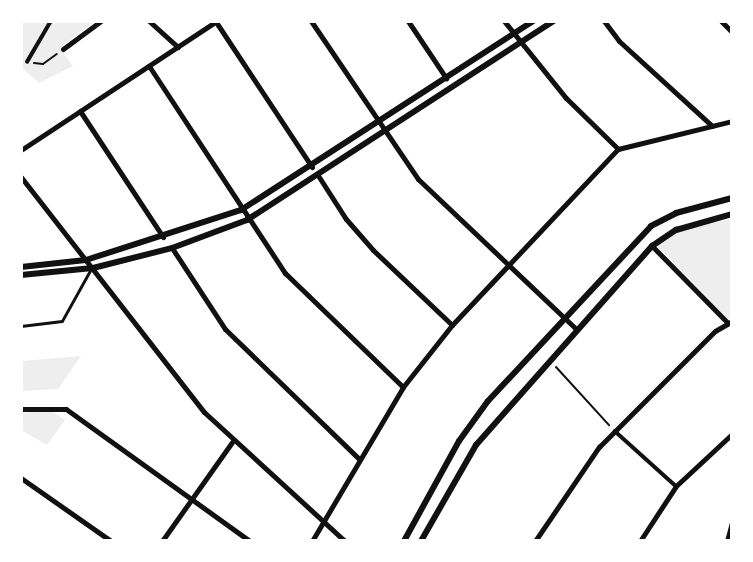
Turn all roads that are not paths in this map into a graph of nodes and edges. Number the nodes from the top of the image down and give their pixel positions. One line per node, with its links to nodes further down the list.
1 (51, 21): 17 (street)
2 (101, 21): 16 (street)
3 (149, 21): 15 (street)
4 (311, 21): 22 (street)
5 (408, 21): 19 (street)
6 (504, 21): 13 (street)
7 (533, 21): 13 (street)
8 (554, 21): 14 (street)
9 (604, 21): 23 (street)
10 (721, 21): 12 (street)
11 (217, 22): 15 (street); 27 (street)
12 (732, 32)
13 (513, 34): 14 (street); 19 (street)
14 (519, 44): 24 (street); 26 (street)
15 (178, 47): 18 (street)
16 (63, 50)
17 (27, 62)
18 (149, 66): 20 (street); 31 (street)
19 (446, 78): 22 (street)
20 (80, 111): 25 (street); 34 (street)
21 (732, 121): 23 (street)
22 (378, 122): 24 (street); 27 (street)
23 (712, 126): 26 (street)
24 (385, 133): 29 (street); 38 (street)
25 (21, 149)
26 (618, 149): 38 (street)
27 (312, 166): 31 (street)
28 (21, 177): 37 (street)
29 (319, 177): 33 (street); 45 (street)
30 (732, 198): 43 (street)
31 (241, 210): 33 (street); 34 (street)
32 (732, 214): 35 (street)
33 (247, 220): 36 (street); 48 (street)
34 (163, 237): 37 (street)
35 (652, 246): 44 (street); 47 (street)
36 (172, 248): 40 (street); 53 (street)
37 (86, 260): 40 (street); 41 (street)
38 (509, 266): 43 (street); 45 (street)
39 (21, 267): 41 (street)
40 (93, 268): 41 (street); 46 (lane); 52 (street)
41 (37, 269): 42 (street)
42 (21, 275)
43 (564, 319): 47 (street); 64 (street)
44 (730, 321): 50 (street)
45 (452, 325): 48 (street)
46 (21, 326)
47 (576, 329): 65 (street)
48 (403, 387): 53 (street)
49 (21, 409): 56 (street)
50 (614, 430): 55 (street); 66 (street)
51 (732, 434): 55 (street)
52 (232, 442): 56 (street); 57 (street)
53 (359, 459): 57 (street)
54 (21, 478): 59 (street)
55 (676, 486): 67 (street)
56 (192, 499): 60 (street); 61 (street)
57 (323, 521): 62 (street); 63 (street)
58 (732, 522): 68 (street)
59 (111, 541)
60 (162, 541)
61 (250, 541)
62 (312, 541)
63 (345, 541)
64 (404, 541)
65 (421, 541)
66 (535, 541)
67 (640, 541)
68 (727, 541)

